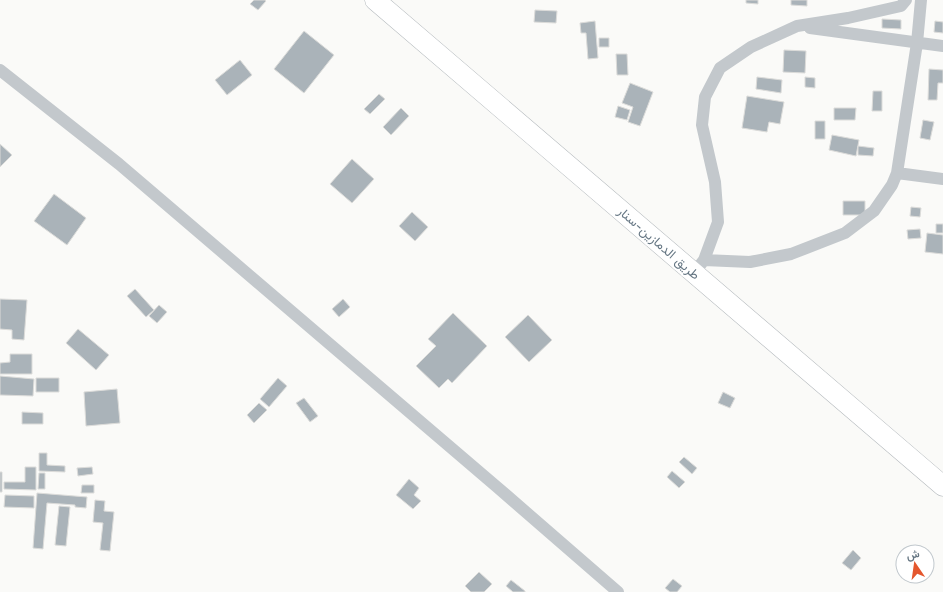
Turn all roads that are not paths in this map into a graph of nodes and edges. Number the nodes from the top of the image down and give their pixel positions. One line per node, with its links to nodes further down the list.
1 (375, 0): 10 (highway, طريق الدمازين-سنار)
2 (906, 0): 4 (street)
3 (921, 0): 5 (street)
4 (797, 26): 5 (street); 10 (street)
5 (917, 43): 6 (street); 8 (street)
6 (943, 46)
7 (0, 70): 12 (street)
8 (897, 173): 9 (street); 10 (street)
9 (943, 179)
10 (699, 266): 11 (highway, طريق الدمازين-سنار)
11 (943, 486)
12 (618, 592)

